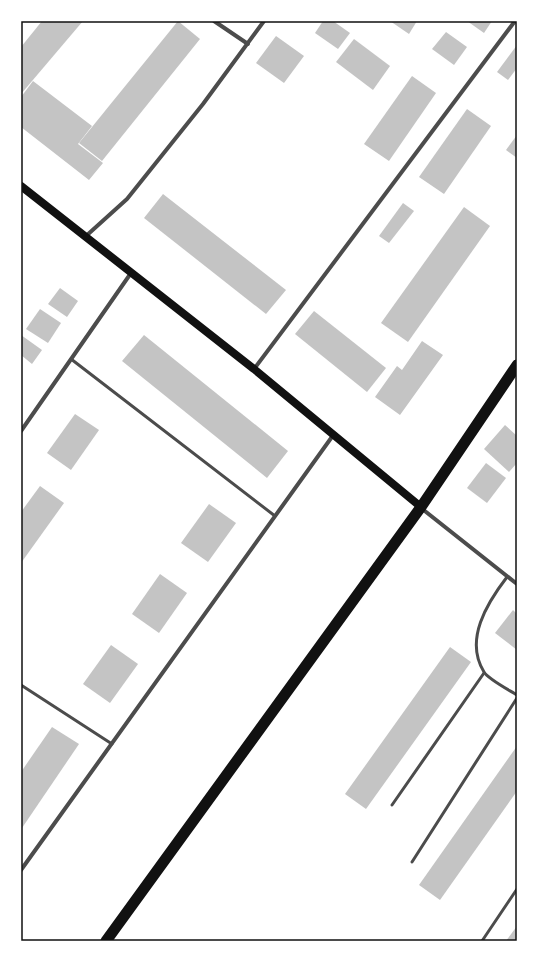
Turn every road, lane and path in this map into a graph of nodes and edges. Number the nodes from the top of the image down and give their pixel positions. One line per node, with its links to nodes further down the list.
1 (214, 21): 4 (street)
2 (264, 21): 4 (street)
3 (515, 21): 10 (street)
4 (248, 44): 6 (street)
5 (21, 186): 6 (main road)
6 (86, 237): 7 (main road)
7 (131, 273): 8 (street); 10 (main road)
8 (71, 358): 11 (street); 14 (lane)
9 (517, 366): 13 (highway)
10 (254, 369): 12 (main road)
11 (21, 431)
12 (334, 434): 13 (main road); 14 (street)
13 (421, 507): 15 (street); 26 (highway)
14 (275, 516): 21 (street)
15 (507, 576): 16 (street); 17 (lane)
16 (517, 584)
17 (484, 673): 19 (lane); 22 (lane)
18 (21, 685): 21 (lane)
19 (517, 695)
20 (517, 698): 23 (lane)
21 (112, 744): 24 (street)
22 (392, 805)
23 (412, 862)
24 (21, 870)
25 (517, 889): 27 (lane)
26 (106, 941)
27 (482, 941)

